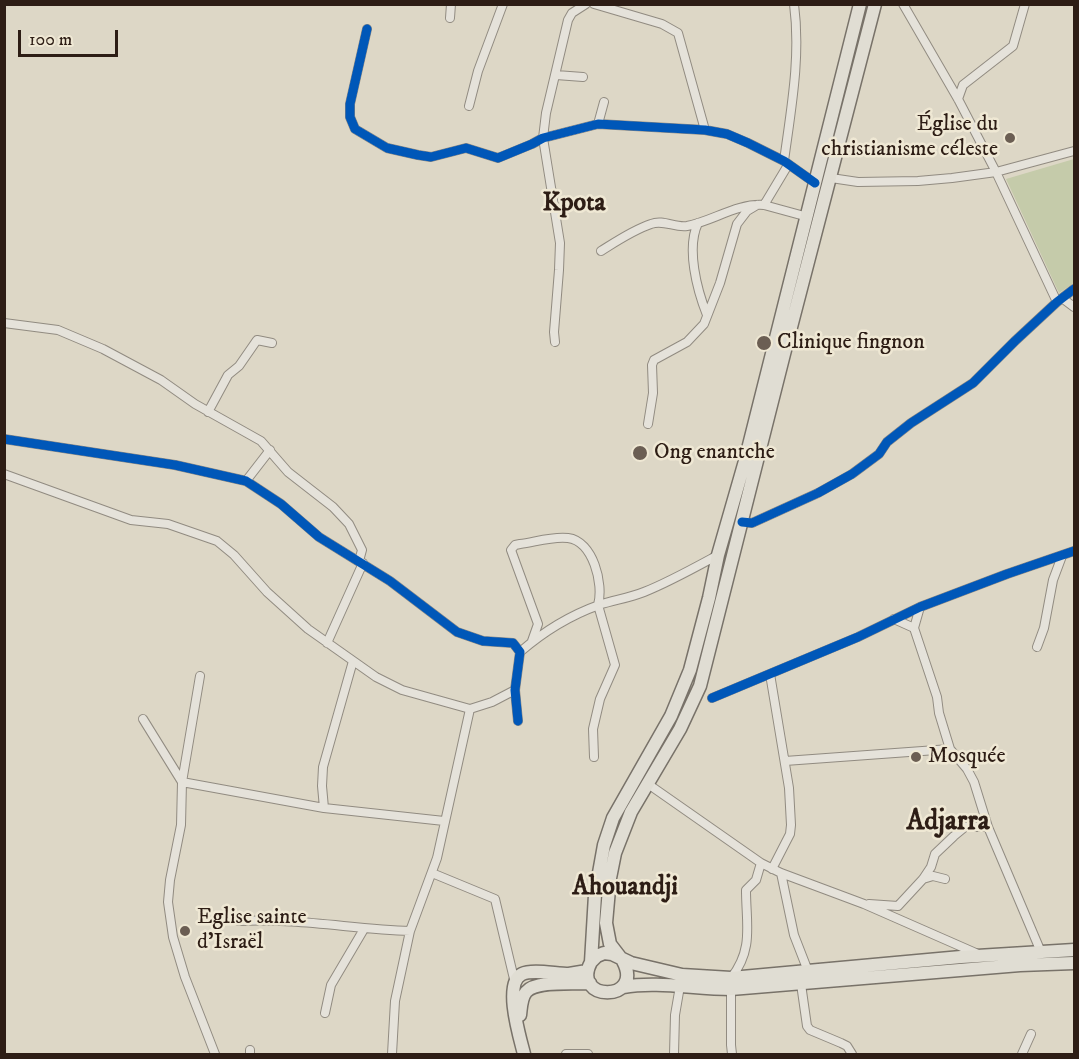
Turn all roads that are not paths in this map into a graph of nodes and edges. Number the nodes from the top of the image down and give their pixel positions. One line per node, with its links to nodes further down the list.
1 (451, 4): 10 (street)
2 (503, 4): 16 (street)
3 (586, 4): 12 (street)
4 (594, 4): 18 (street)
5 (794, 4): 21 (street)
6 (860, 4): 24 (main road)
7 (875, 4): 23 (main road)
8 (903, 4): 14 (street)
9 (1025, 4): 14 (street)
10 (450, 18)
11 (367, 29): 19 (street)
12 (556, 75): 13 (street); 19 (street)
13 (583, 77)
14 (958, 99): 22 (street)
15 (604, 102): 17 (street)
16 (469, 106)
17 (598, 124): 18 (street); 19 (street)
18 (705, 130): 21 (street)
19 (543, 138): 34 (street)
20 (1074, 151): 22 (street)
21 (786, 163): 24 (street); 25 (street)
22 (996, 172): 23 (street); 30 (street)
23 (831, 178): 42 (main road)
24 (815, 183): 26 (main road)
25 (760, 205): 26 (street); 27 (street); 32 (street)
26 (808, 217): 44 (main road)
27 (698, 223): 28 (street); 32 (street)
28 (601, 251)
29 (1074, 289): 30 (street)
30 (1060, 300): 31 (street); 42 (street)
31 (1074, 307)
32 (707, 315): 37 (street)
33 (4, 323): 36 (street)
34 (555, 342)
35 (272, 343): 36 (street)
36 (208, 412): 39 (street)
37 (648, 424)
38 (4, 439): 41 (street)
39 (270, 450): 41 (street); 46 (street)
40 (4, 474): 52 (street)
41 (246, 481): 46 (street)
42 (742, 522): 67 (main road)
43 (1074, 551): 45 (street)
44 (718, 555): 47 (street); 87 (main road)
45 (1062, 556): 48 (street); 53 (street)
46 (361, 562): 52 (street); 54 (street)
47 (598, 605): 51 (street); 51 (street); 64 (street)
48 (920, 607): 49 (street); 50 (street)
49 (894, 619): 50 (street); 56 (street)
50 (914, 628): 63 (street)
51 (532, 641): 54 (street)
52 (327, 644): 55 (street)
53 (1037, 647)
54 (520, 652): 58 (street)
55 (353, 661): 60 (street); 68 (street)
56 (770, 674): 59 (street); 65 (street)
57 (200, 676): 66 (street)
58 (516, 690): 60 (street); 62 (street)
59 (712, 698)
60 (470, 709): 69 (street)
61 (143, 719): 66 (street)
62 (518, 722)
63 (950, 749): 65 (street); 70 (street)
64 (594, 757)
65 (785, 761): 72 (street)
66 (182, 782): 68 (street); 97 (street)
67 (648, 784): 71 (street); 84 (main road)
68 (324, 808): 69 (street)
69 (444, 821): 73 (street)
70 (988, 827): 75 (street); 82 (street)
71 (761, 863): 72 (street); 89 (street)
72 (772, 868): 74 (street)
73 (432, 873): 80 (street); 88 (street)
74 (781, 873): 77 (street); 86 (street)
75 (923, 879): 76 (street); 77 (street)
76 (945, 879)
77 (864, 904): 83 (street)
78 (239, 921): 79 (street)
79 (364, 929): 80 (street); 94 (street)
80 (410, 931): 98 (street)
81 (1074, 950): 82 (main road)
82 (1041, 952): 83 (main road)
83 (982, 955): 86 (main road)
84 (621, 959): 87 (main road); 89 (main road); 92 (main road)
85 (1074, 963): 90 (main road)
86 (808, 971): 89 (main road)
87 (589, 972): 88 (main road); 92 (main road); 93 (main road)
88 (514, 982): 93 (street); 95 (main road)
89 (731, 983): 90 (main road); 91 (main road); 103 (street)
90 (801, 984): 104 (street)
91 (680, 986): 92 (main road); 102 (street)
92 (622, 987)
93 (524, 995): 95 (main road)
94 (325, 1013)
95 (518, 1028): 99 (main road)
96 (1032, 1034): 105 (street)
97 (215, 1054)
98 (392, 1054)
99 (524, 1054)
100 (566, 1054): 101 (street)
101 (588, 1054)
102 (674, 1054)
103 (732, 1054)
104 (852, 1054)
105 (1022, 1054)

